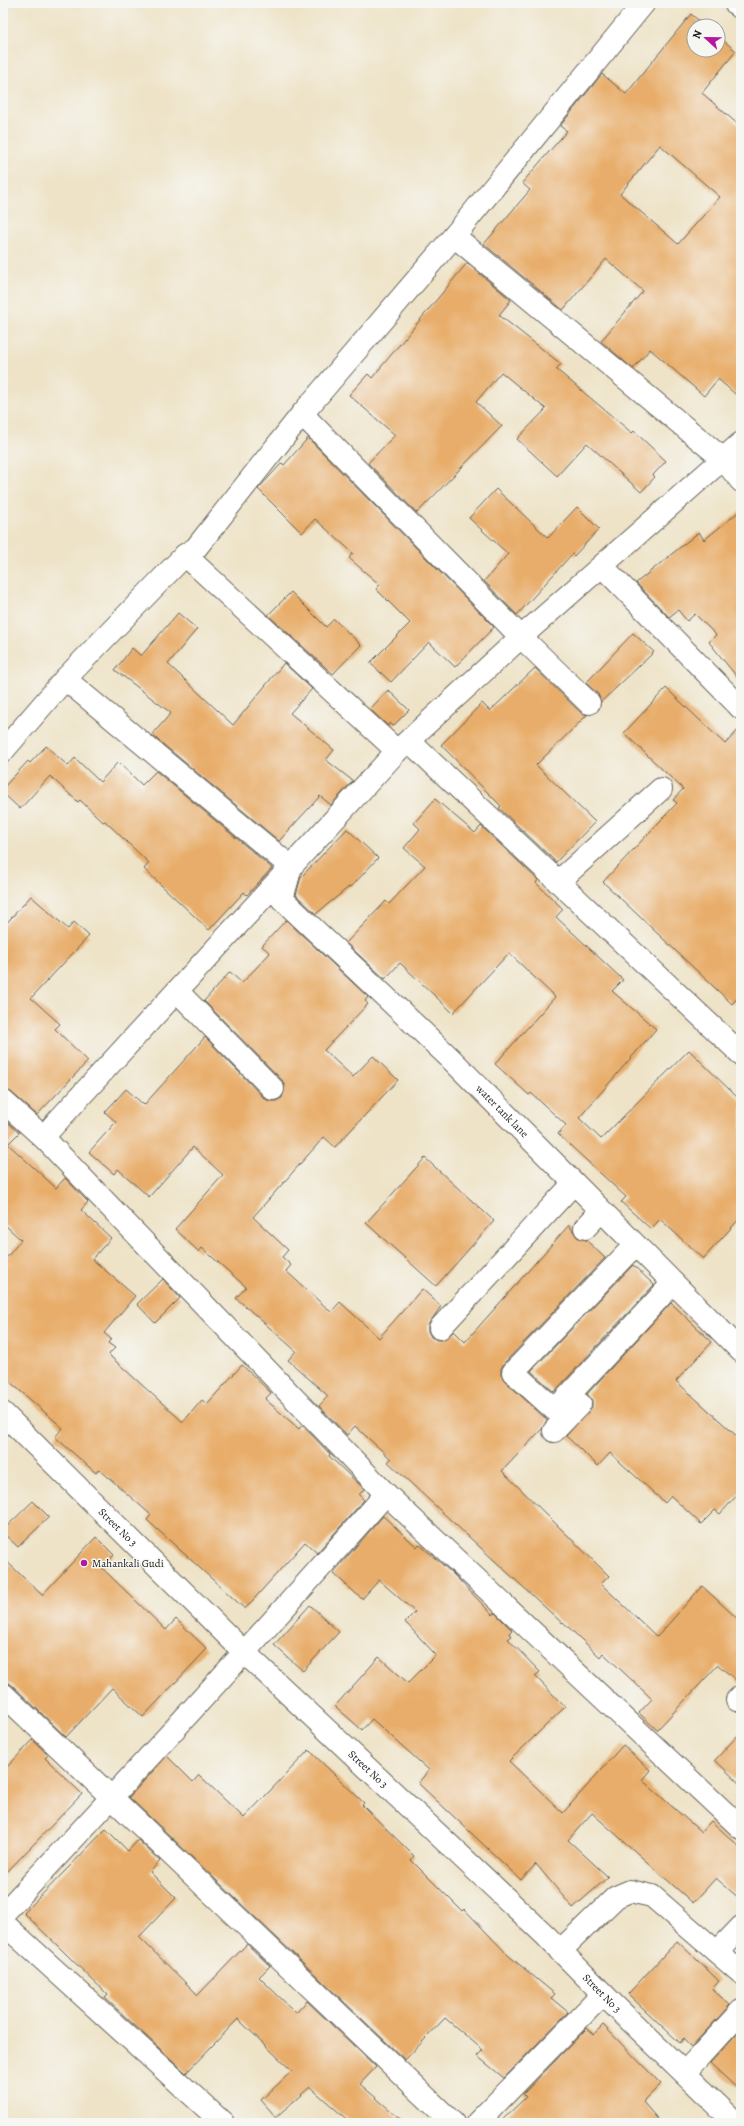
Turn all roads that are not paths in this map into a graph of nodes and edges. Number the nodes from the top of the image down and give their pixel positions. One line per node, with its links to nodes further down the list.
1 (644, 3): 4 (street)
2 (735, 3): 3 (street)
3 (741, 8)
4 (454, 236): 5 (street); 7 (street)
5 (302, 414): 9 (street); 11 (street)
6 (741, 443): 7 (street)
7 (723, 459): 8 (street); 10 (street)
8 (741, 481)
9 (185, 555): 12 (street); 15 (street)
10 (602, 566): 11 (street); 14 (street)
11 (521, 638): 13 (street); 15 (street)
12 (65, 679): 16 (street); 18 (street)
13 (589, 703)
14 (741, 708)
15 (403, 746): 18 (street); 19 (street)
16 (3, 751)
17 (661, 789): 19 (street)
18 (291, 867): 20 (street); 25 (street, water tank lane)
19 (558, 882): 21 (street)
20 (177, 991): 22 (street); 24 (street)
21 (741, 1054)
22 (273, 1089)
23 (3, 1101): 24 (street)
24 (43, 1138): 35 (street)
25 (578, 1187): 26 (street, water tank lane); 27 (street); 31 (street)
26 (601, 1211): 28 (street); 29 (street, water tank lane)
27 (565, 1212)
28 (585, 1228)
29 (635, 1245): 30 (street, water tank lane); 30 (street)
30 (678, 1288): 32 (street, water tank lane); 34 (street)
31 (440, 1328)
32 (740, 1348)
33 (3, 1412): 36 (street, Street No 3)
34 (554, 1432)
35 (386, 1494): 36 (street); 39 (street)
36 (245, 1653): 38 (street); 43 (street, Street No 3)
37 (3, 1694): 38 (street)
38 (112, 1799): 40 (street); 50 (street)
39 (741, 1828)
40 (3, 1914)
41 (3, 1923): 49 (street)
42 (741, 1926): 44 (street)
43 (560, 1951): 44 (street); 46 (street, Street No 3)
44 (718, 1952): 45 (street)
45 (741, 1974)
46 (603, 1994): 48 (street, Street No 3); 51 (street)
47 (741, 2011): 48 (street)
48 (685, 2072): 52 (street, Street No 3)
49 (223, 2123)
50 (453, 2123)
51 (477, 2123)
52 (736, 2123)

